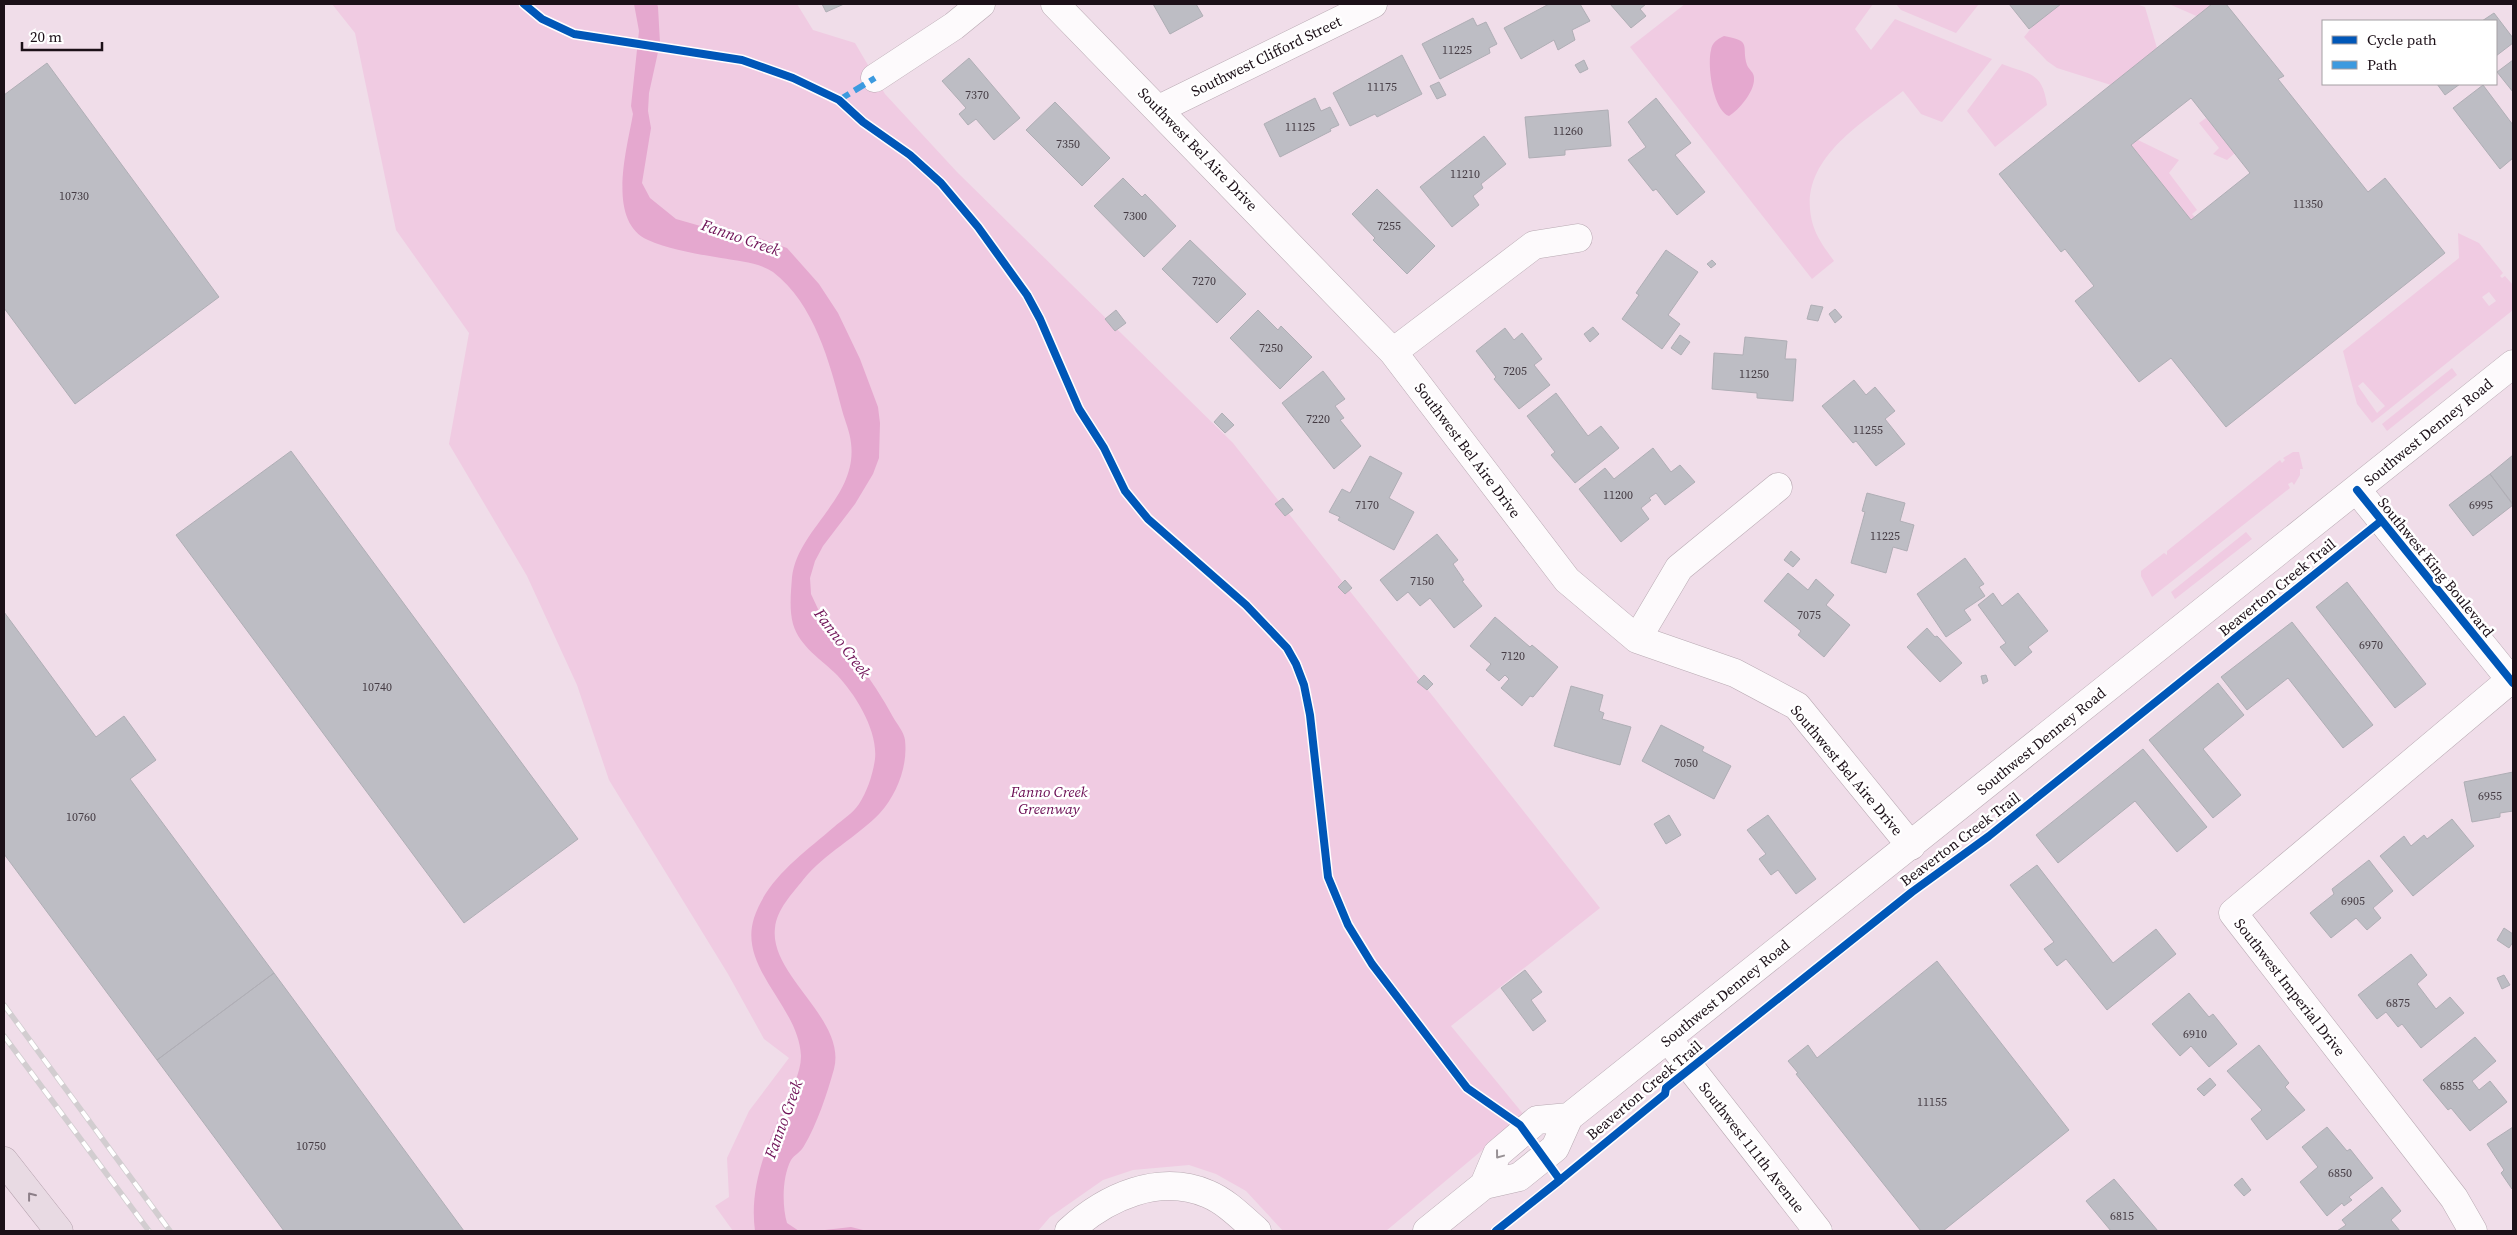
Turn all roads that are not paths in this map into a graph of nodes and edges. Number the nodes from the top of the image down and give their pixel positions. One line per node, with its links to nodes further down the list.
1 (981, 4): 4 (street)
2 (1055, 4): 5 (street, Southwest Bel Aire Drive)
3 (1373, 4): 5 (street, Southwest Clifford Street)
4 (874, 78)
5 (1159, 108): 7 (street, Southwest Bel Aire Drive)
6 (1578, 238): 7 (street)
7 (1392, 352): 11 (street, Southwest Bel Aire Drive)
8 (2513, 364): 10 (street, Southwest Denney Road)
9 (1778, 487): 11 (street)
10 (2356, 490): 12 (street, Southwest King Boulevard); 13 (street, Southwest Denney Road)
11 (1636, 638): 13 (street, Southwest Bel Aire Drive)
12 (2511, 682): 21 (street, Southwest Imperial Drive)
13 (1911, 846): 14 (street, Southwest Denney Road)
14 (1668, 1039): 19 (street, Southwest Denney Road); 20 (street, Southwest 111th Avenue)
15 (4, 1161): 16 (highway, one-way to 15)
16 (58, 1231)
17 (1069, 1231): 18 (street)
18 (1257, 1231)
19 (1427, 1231)
20 (1818, 1231)
21 (2473, 1231)

